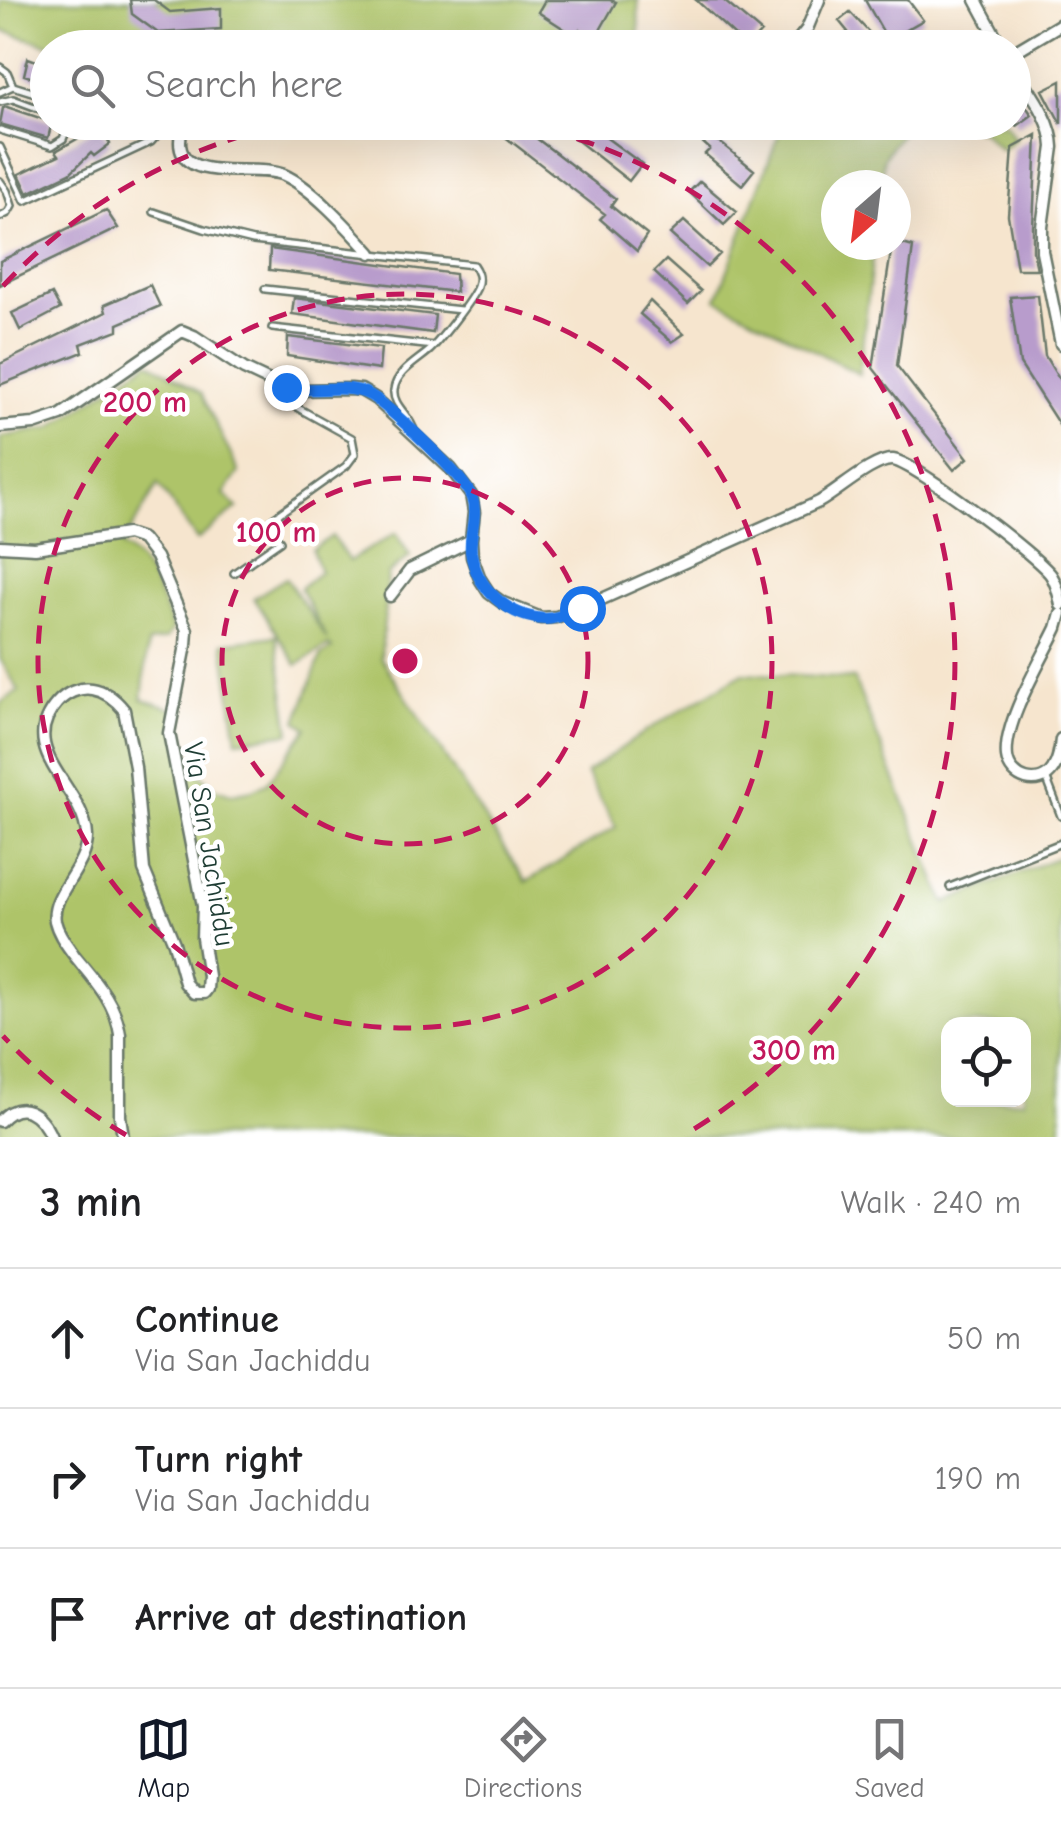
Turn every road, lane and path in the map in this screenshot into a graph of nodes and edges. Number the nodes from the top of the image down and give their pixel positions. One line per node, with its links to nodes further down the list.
1 (819, 0): 4 (street)
2 (976, 0): 5 (street)
3 (1061, 24): 6 (street)
4 (805, 30)
5 (992, 30)
6 (1031, 42)
7 (0, 67): 8 (lane)
8 (13, 86): 9 (lane); 10 (lane)
9 (30, 91)
10 (0, 92)
11 (1031, 95): 28 (street)
12 (0, 102): 13 (lane)
13 (30, 105)
14 (0, 130): 15 (lane)
15 (30, 139)
16 (32, 140): 17 (lane)
17 (61, 140)
18 (153, 140): 20 (lane)
19 (181, 140): 24 (street)
20 (1, 152)
21 (1, 184): 23 (lane)
22 (154, 212): 24 (lane)
23 (0, 217)
24 (372, 254): 26 (lane)
25 (265, 288): 26 (lane)
26 (461, 310): 29 (lane)
27 (272, 328): 29 (lane)
28 (1060, 341)
29 (434, 346): 32 (lane)
30 (286, 387): 31 (street); 32 (street); 35 (lane)
31 (0, 427)
32 (414, 434): 33 (street)
33 (471, 540): 36 (street); 37 (street)
34 (0, 546): 46 (street, Via San Jachiddu)
35 (234, 573)
36 (390, 596)
37 (1061, 604)
38 (1061, 614): 40 (street)
39 (1061, 739): 40 (street)
40 (1046, 777): 41 (lane)
41 (1061, 816)
42 (1061, 843): 43 (lane)
43 (950, 887)
44 (0, 1120): 45 (street)
45 (51, 1137)
46 (123, 1137)

